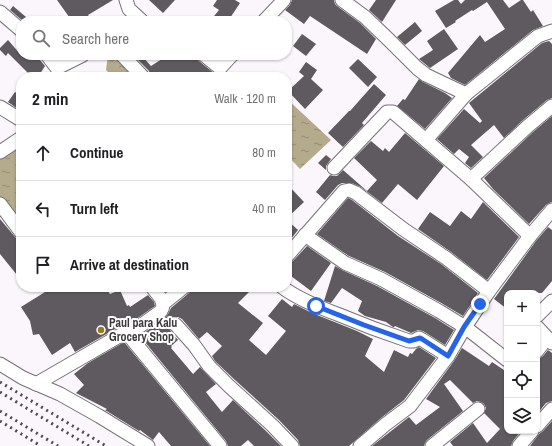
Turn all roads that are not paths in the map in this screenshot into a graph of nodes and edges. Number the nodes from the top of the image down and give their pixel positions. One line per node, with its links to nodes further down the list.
1 (126, 0): 5 (street)
2 (284, 0): 6 (street)
3 (342, 0): 16 (street)
4 (0, 12): 7 (street)
5 (137, 16)
6 (269, 16)
7 (16, 26)
8 (552, 31): 16 (street)
9 (51, 60): 14 (street)
10 (76, 60): 14 (street)
11 (127, 60): 15 (street)
12 (210, 60): 13 (street)
13 (227, 60)
14 (60, 72)
15 (138, 72)
16 (466, 94): 20 (street)
17 (552, 106): 24 (street)
18 (0, 107): 19 (street)
19 (16, 117)
20 (426, 140): 23 (street); 24 (street)
21 (16, 141): 22 (street)
22 (0, 152)
23 (334, 168)
24 (471, 179): 29 (street)
25 (0, 204): 27 (street)
26 (552, 210): 29 (street)
27 (16, 225)
28 (305, 235): 30 (street); 31 (street); 39 (street)
29 (530, 236): 31 (street)
30 (292, 250)
31 (489, 291): 39 (street)
32 (156, 292): 36 (street)
33 (178, 292): 36 (street)
34 (288, 292): 44 (street)
35 (552, 301): 37 (street)
36 (164, 303): 41 (street)
37 (540, 313)
38 (176, 325): 53 (street)
39 (464, 327): 44 (street); 45 (street)
40 (540, 330): 42 (street)
41 (126, 332): 47 (street); 52 (street)
42 (550, 340): 43 (street)
43 (540, 348)
44 (448, 356): 54 (street)
45 (504, 358)
46 (0, 364): 47 (street)
47 (36, 384): 51 (street)
48 (478, 409): 55 (street)
49 (552, 409): 50 (street)
50 (540, 423)
51 (148, 446)
52 (220, 446)
53 (292, 446)
54 (360, 446)
55 (432, 446)

